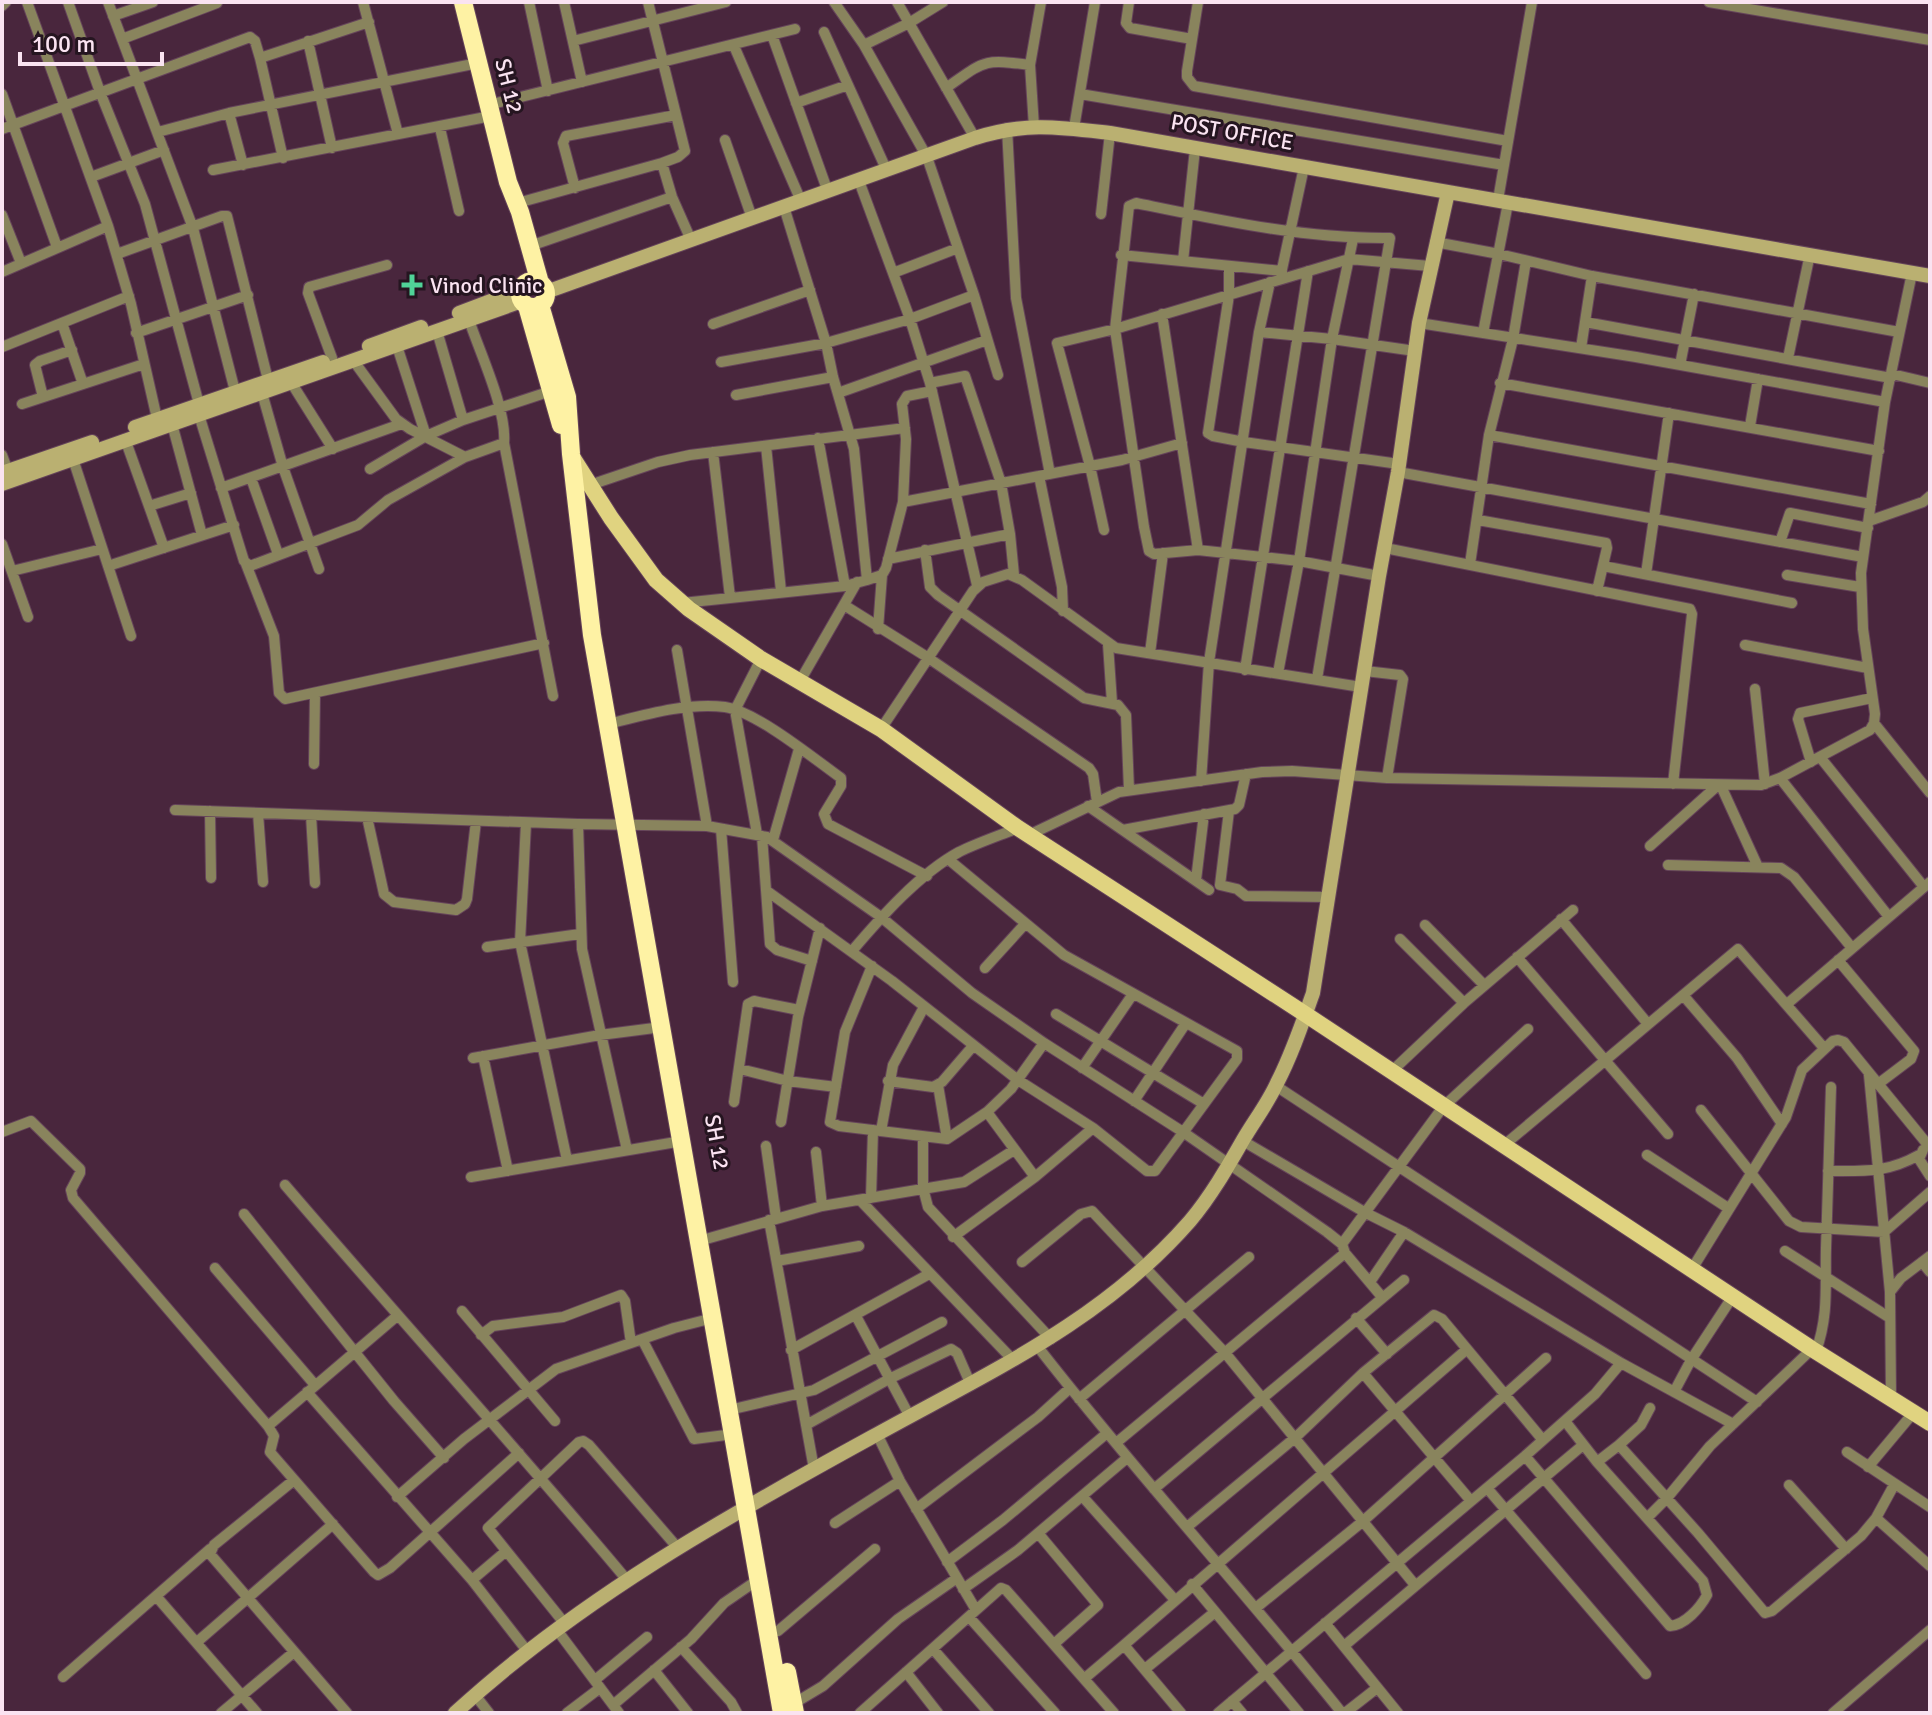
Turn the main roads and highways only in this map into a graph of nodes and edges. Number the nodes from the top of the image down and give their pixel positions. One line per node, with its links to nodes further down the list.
1 (463, 2): 2 (highway, SH 12)
2 (513, 204): 3 (highway, SH 12); 3 (highway, SH 12)
3 (532, 294): 4 (highway, SH 12); 4 (highway, SH 12)
4 (571, 454): 5 (highway, SH 12); 8 (main road)
5 (632, 825): 6 (highway, SH 12); 6 (highway, SH 12)
6 (704, 1240): 7 (highway, SH 12); 7 (highway, SH 12)
7 (734, 1409): 9 (highway, SH 12); 9 (highway, SH 12)
8 (1930, 1423)
9 (751, 1506): 10 (highway, SH 12); 10 (highway, SH 12)
10 (790, 1710)

